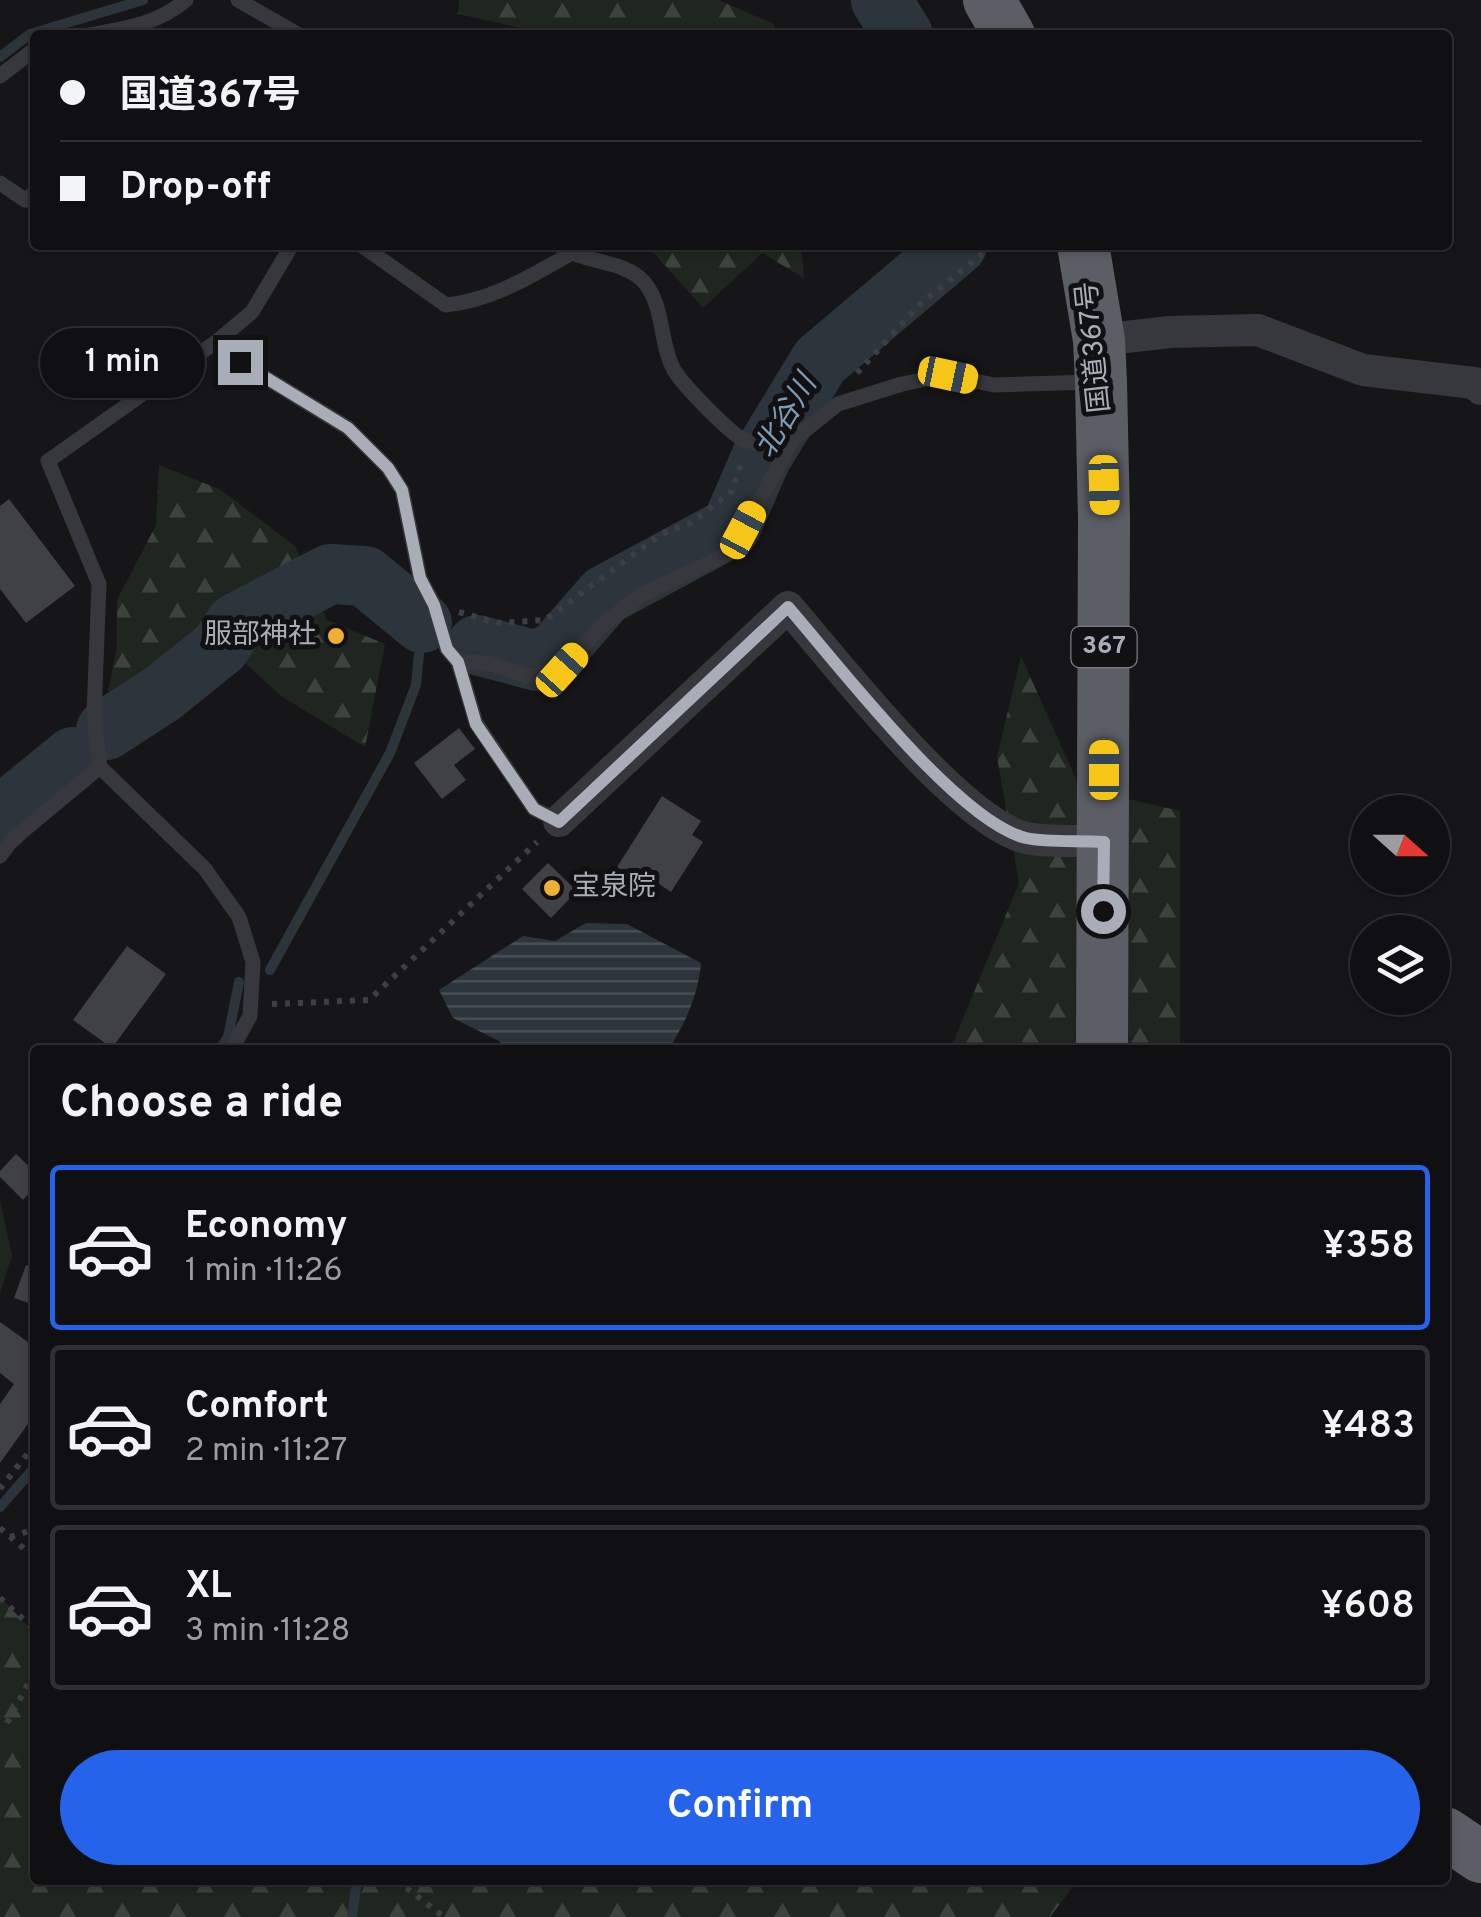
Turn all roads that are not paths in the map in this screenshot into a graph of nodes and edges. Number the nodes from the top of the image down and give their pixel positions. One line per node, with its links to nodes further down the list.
1 (186, 0): 4 (lane)
2 (238, 0): 5 (lane)
3 (989, 0): 6 (highway)
4 (148, 30)
5 (290, 30)
6 (1006, 30)
7 (30, 54): 8 (lane)
8 (0, 76)
9 (0, 183): 10 (lane)
10 (30, 196)
11 (289, 250): 16 (lane)
12 (368, 250): 13 (lane)
13 (563, 250)
14 (567, 250): 19 (lane)
15 (1084, 250): 17 (highway, 国道367号 / 367)
16 (216, 342): 20 (lane); 21 (lane)
17 (1100, 361): 18 (street); 19 (lane); 23 (highway, 国道367号 / 367)
18 (1481, 389)
19 (793, 440): 20 (lane)
20 (458, 662): 22 (lane)
21 (100, 767): 24 (lane); 25 (lane)
22 (559, 822): 23 (street)
23 (1104, 842): 26 (highway, 国道367号 / 367)
24 (0, 856)
25 (234, 1045)
26 (1102, 1045)
27 (1450, 1836): 28 (highway)
28 (1481, 1856)

